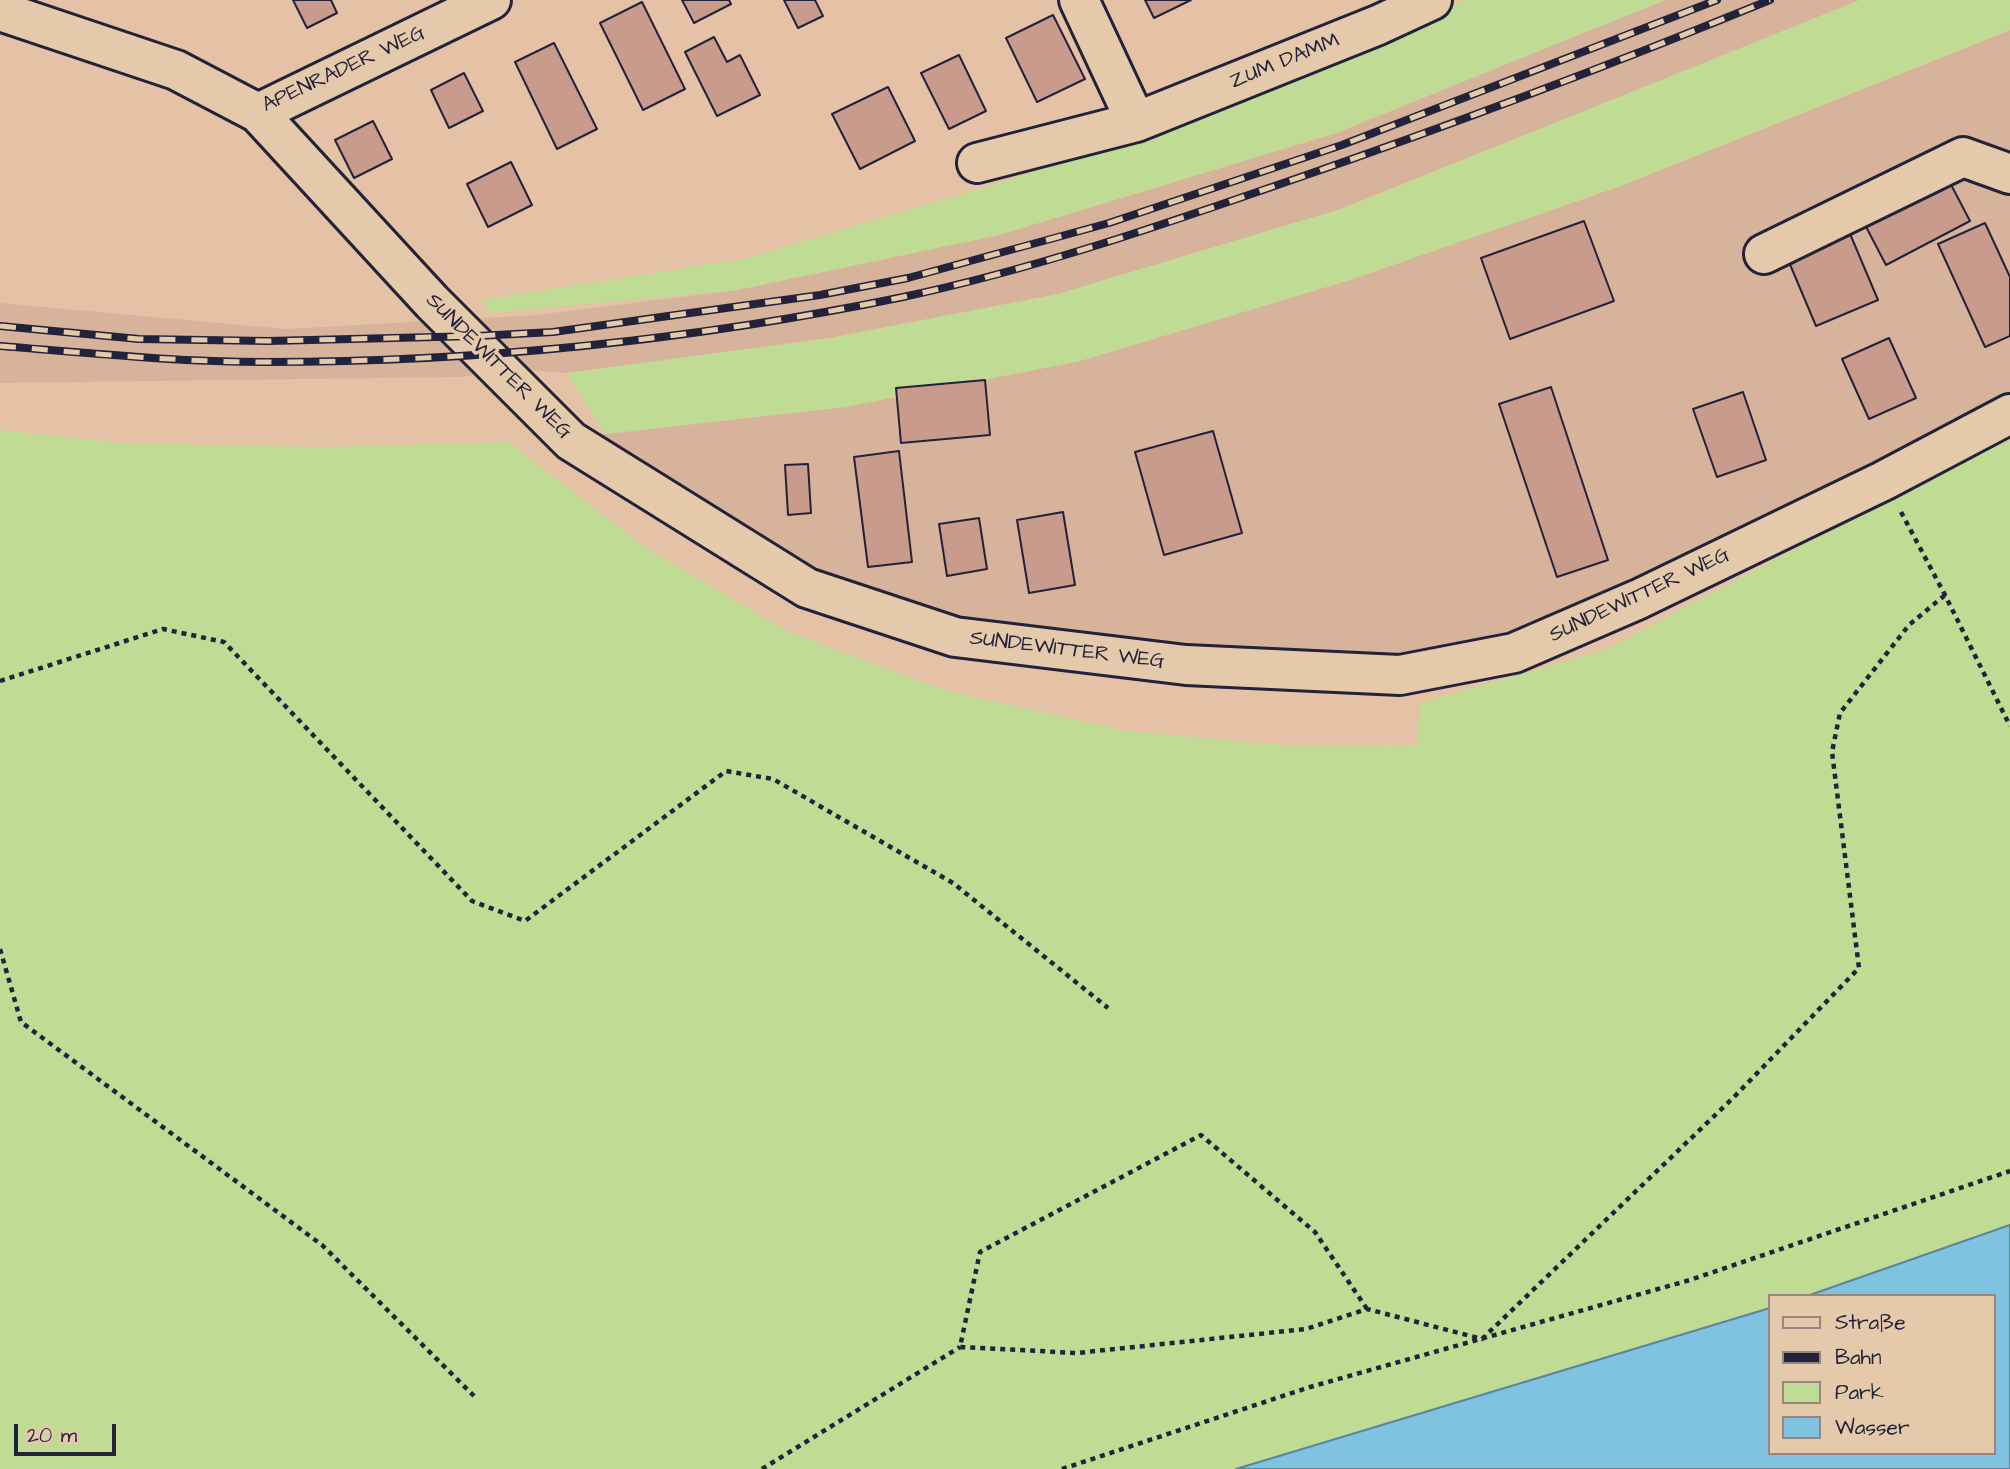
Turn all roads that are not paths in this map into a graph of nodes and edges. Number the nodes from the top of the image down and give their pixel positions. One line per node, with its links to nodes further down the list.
1 (491, 0): 5 (street, APENRADER WEG)
2 (1079, 0): 6 (street)
3 (1432, 0): 6 (street, ZUM DAMM)
4 (0, 11): 5 (street, APENRADER WEG)
5 (258, 113): 10 (street, SUNDEWITTER WEG)
6 (1136, 122): 7 (street, ZUM DAMM)
7 (977, 163)
8 (2010, 174): 9 (street)
9 (1764, 254)
10 (2010, 414)

